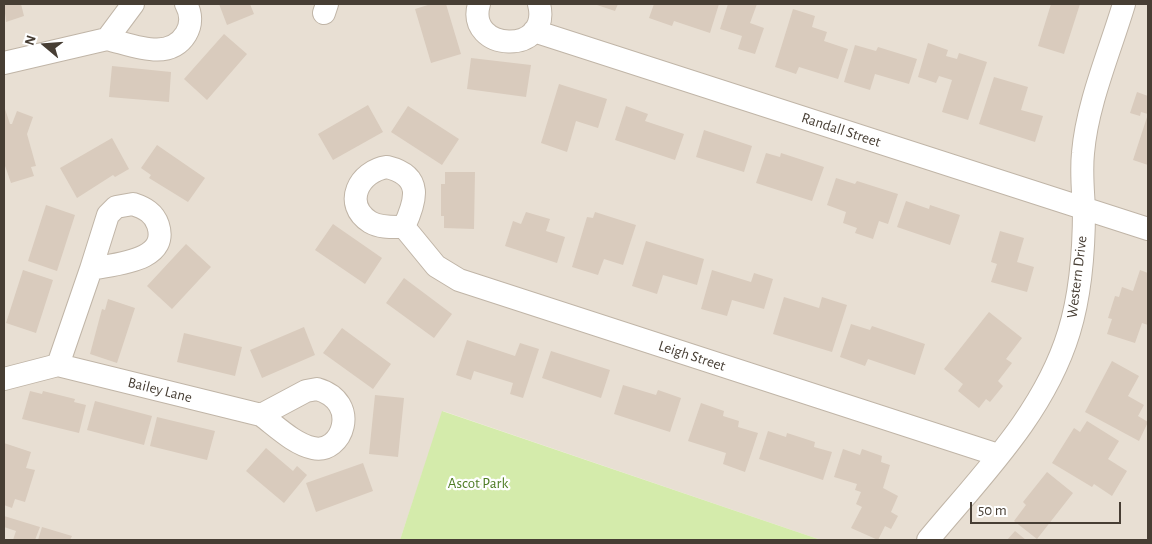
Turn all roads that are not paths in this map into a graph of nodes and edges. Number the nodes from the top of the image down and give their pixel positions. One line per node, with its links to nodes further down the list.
1 (133, 4): 7 (street)
2 (186, 4): 7 (street)
3 (479, 4): 6 (street)
4 (539, 4): 6 (street)
5 (1124, 4): 9 (street, Western Drive)
6 (534, 31): 9 (street, Randall Street)
7 (107, 39): 8 (street)
8 (4, 63)
9 (1084, 207): 11 (street, Randall Street); 16 (street, Western Drive)
10 (404, 227): 16 (street, Leigh Street)
11 (1148, 229)
12 (90, 269): 13 (street)
13 (58, 365): 14 (street, Bailey Lane); 15 (street, Bailey Lane)
14 (4, 379)
15 (261, 415)
16 (998, 455): 17 (street, Western Drive)
17 (928, 540)

